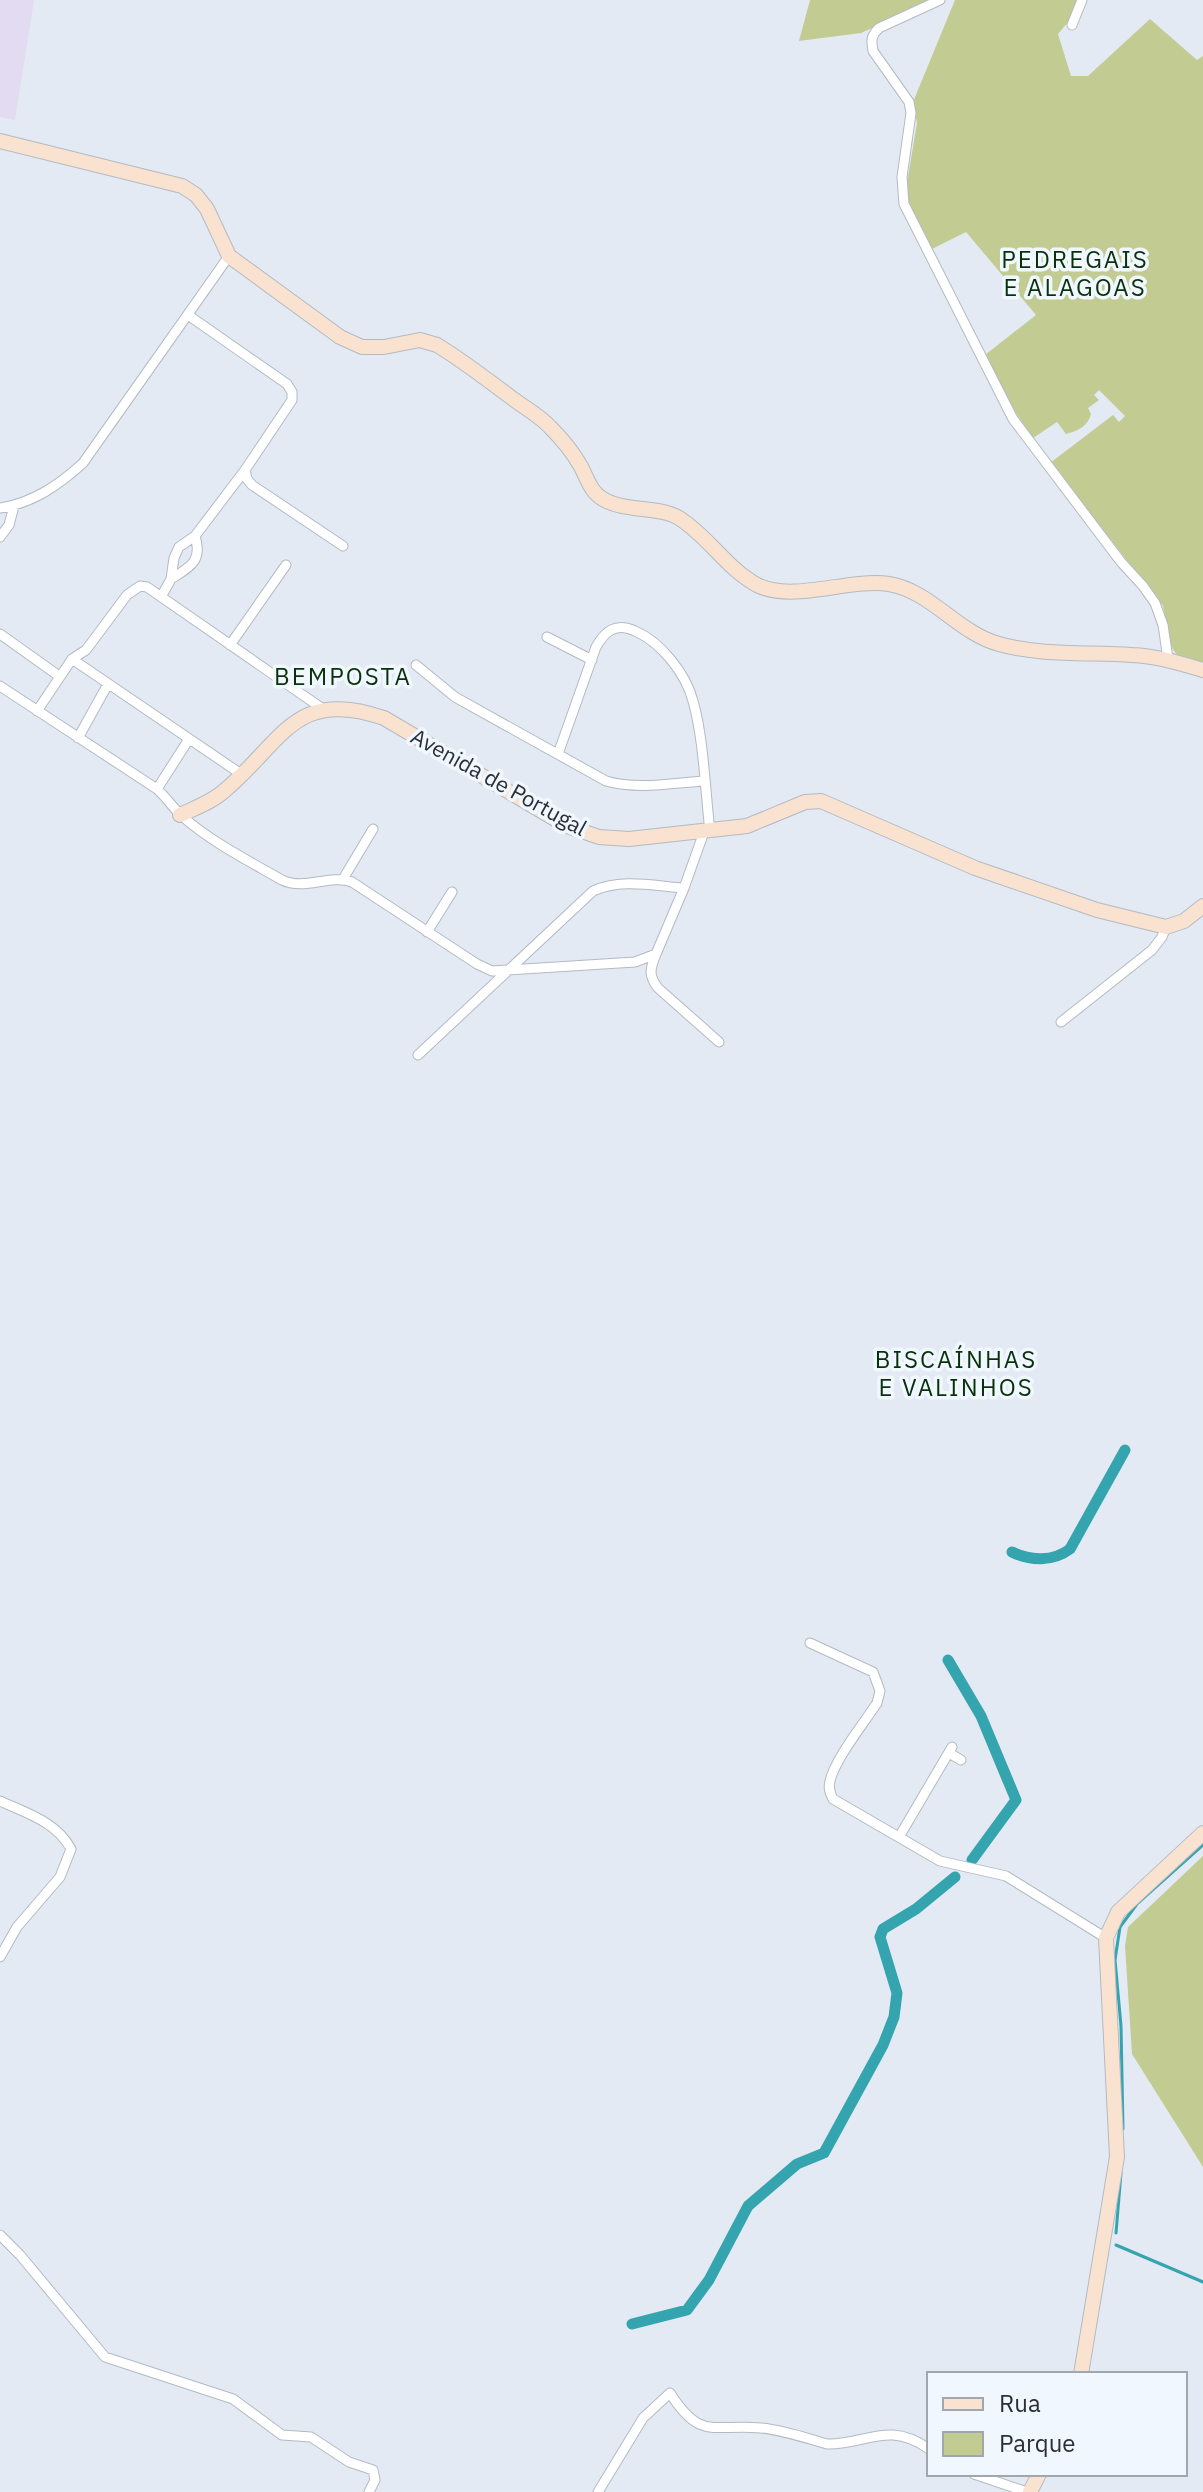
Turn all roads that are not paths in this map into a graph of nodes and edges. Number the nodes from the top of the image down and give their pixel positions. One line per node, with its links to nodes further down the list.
1 (940, 0): 20 (street)
2 (1082, 0): 3 (street)
3 (1072, 25)
4 (0, 141): 5 (street)
5 (229, 256): 6 (street); 20 (street)
6 (188, 315): 7 (street); 8 (street)
7 (245, 470): 10 (street); 12 (street)
8 (14, 506): 9 (street); 11 (street)
9 (0, 508)
10 (195, 536): 14 (street); 14 (street)
11 (0, 537)
12 (343, 546)
13 (286, 565): 18 (street)
14 (171, 579): 15 (street)
15 (161, 597): 18 (street); 19 (street)
16 (0, 634): 24 (street)
17 (547, 637): 21 (street)
18 (230, 645): 27 (street)
19 (72, 659): 24 (street); 25 (street)
20 (1168, 659): 23 (street)
21 (592, 660): 31 (street); 33 (street)
22 (416, 665): 31 (street)
23 (1203, 670)
24 (59, 676): 28 (street)
25 (108, 684): 29 (street); 30 (street)
26 (0, 686): 28 (street)
27 (323, 709): 32 (street, Avenida de Portugal); 37 (street, Avenida de Portugal)
28 (37, 711): 29 (street)
29 (78, 738): 34 (street)
30 (189, 739): 32 (street); 34 (street)
31 (558, 754): 33 (street)
32 (241, 774): 35 (street, Avenida de Portugal)
33 (704, 781): 37 (street)
34 (157, 789): 35 (street)
35 (180, 815): 38 (street)
36 (373, 829): 38 (street)
37 (707, 831): 39 (street); 42 (street, Avenida de Portugal)
38 (343, 879): 43 (street)
39 (684, 888): 44 (street); 45 (street)
40 (452, 892): 43 (street)
41 (1203, 906): 42 (street)
42 (1166, 927): 46 (street)
43 (427, 932): 45 (street)
44 (656, 954): 45 (street); 47 (street)
45 (507, 972): 48 (street)
46 (1061, 1022)
47 (719, 1042)
48 (418, 1055)
49 (810, 1643): 53 (street)
50 (961, 1760): 53 (street)
51 (0, 1801): 55 (street)
52 (1203, 1833): 54 (street)
53 (899, 1837): 54 (street)
54 (1106, 1938): 57 (street)
55 (0, 1957)
56 (0, 2235): 60 (street)
57 (1081, 2372)
58 (927, 2448): 61 (street)
59 (980, 2476): 62 (street)
60 (369, 2492)
61 (598, 2492)
62 (1029, 2492)

